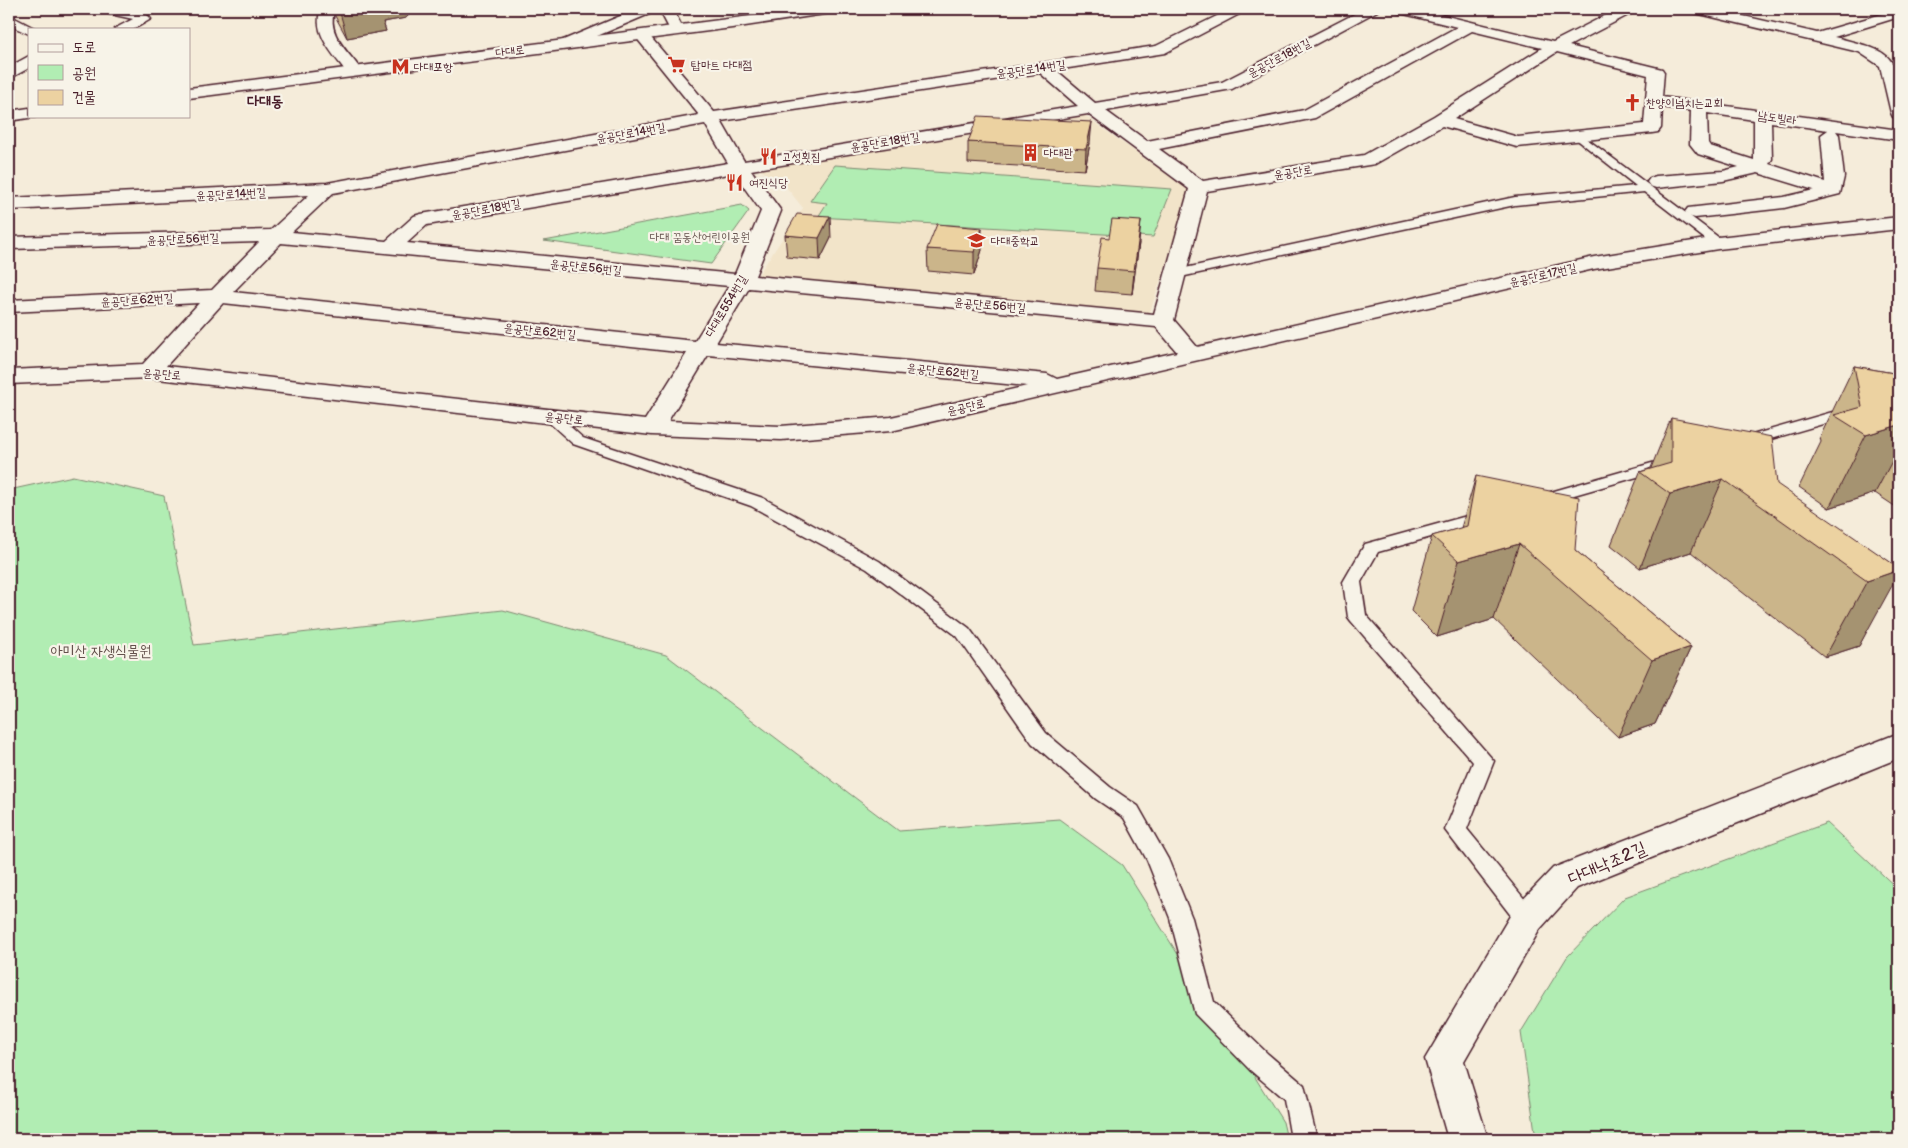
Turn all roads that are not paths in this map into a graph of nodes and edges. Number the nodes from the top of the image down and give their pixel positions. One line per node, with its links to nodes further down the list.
1 (23, 9): 13 (street)
2 (106, 9): 16 (street)
3 (328, 9): 25 (street)
4 (649, 9): 21 (street)
5 (666, 9): 18 (street)
6 (832, 9): 18 (street, 다대로)
7 (1242, 9): 24 (street, 윤공단로14번길)
8 (1374, 9): 29 (street, 윤공단로18번길)
9 (1401, 9): 15 (street)
10 (1629, 9): 22 (street, 윤공단로)
11 (1696, 9): 20 (street)
12 (1899, 12): 20 (street)
13 (9, 13)
14 (9, 19): 17 (street)
15 (1470, 26): 22 (street); 40 (street)
16 (123, 28)
17 (28, 29)
18 (676, 29): 19 (street, 다대로)
19 (642, 36): 21 (street, 다대로); 35 (street, 다대로554번길)
20 (1820, 37): 32 (street)
21 (566, 44): 25 (street, 다대로)
22 (1555, 47): 28 (street); 36 (street, 윤공단로)
23 (28, 62): 26 (street)
24 (1042, 67): 29 (street); 35 (street, 윤공단로14번길)
25 (354, 71): 27 (street, 다대로)
26 (9, 74)
27 (190, 93)
28 (1654, 102): 30 (street, 남도빌라); 39 (street)
29 (1091, 108): 40 (street); 41 (street, 윤공단로18번길)
30 (1699, 108): 34 (street, 남도빌라); 42 (street)
31 (28, 113): 33 (street)
32 (1899, 113)
33 (9, 116)
34 (1762, 116): 38 (street, 남도빌라); 42 (street)
35 (710, 118): 41 (street, 다대로554번길); 45 (street, 윤공단로14번길)
36 (1440, 120): 39 (street); 44 (street, 윤공단로)
37 (1830, 135): 46 (street)
38 (1899, 135)
39 (1579, 136): 43 (lane)
40 (1144, 147): 44 (street)
41 (739, 166): 53 (street, 윤공단로18번길); 55 (street, 다대로554번길)
42 (1759, 167): 43 (street); 46 (street)
43 (1651, 185): 52 (lane); 54 (lane)
44 (1199, 187): 54 (street)
45 (327, 189): 47 (street, 윤공단로14번길); 50 (street)
46 (1833, 190): 48 (street)
47 (9, 204)
48 (1695, 212)
49 (1899, 224): 52 (street, 윤공단로17번길)
50 (274, 236): 51 (street, 윤공단로56번길); 53 (street, 윤공단로56번길); 56 (street)
51 (9, 244)
52 (1718, 244): 60 (street, 윤공단로17번길)
53 (390, 248): 55 (street, 윤공단로56번길)
54 (1176, 274): 58 (street)
55 (742, 282): 58 (street, 윤공단로56번길); 59 (street, 다대로554번길)
56 (215, 296): 57 (street, 윤공단로62번길); 59 (street, 윤공단로62번길); 61 (street)
57 (9, 306)
58 (1163, 321): 60 (street)
59 (701, 348): 63 (street, 윤공단로62번길); 66 (street, 다대로554번길)
60 (1192, 355): 63 (street, 윤공단로)
61 (149, 371): 62 (street, 윤공단로); 65 (street, 윤공단로)
62 (9, 377)
63 (1071, 384): 66 (street, 윤공단로)
64 (1899, 397): 67 (lane)
65 (551, 416): 66 (street, 윤공단로); 73 (lane)
66 (652, 428)
67 (1730, 446)
68 (1693, 456): 69 (lane)
69 (1522, 505)
70 (1503, 511): 72 (lane)
71 (1899, 745): 72 (street, 다대낙조2길)
72 (1526, 919): 74 (street, 다대낙조2길)
73 (1304, 1139)
74 (1468, 1139)

